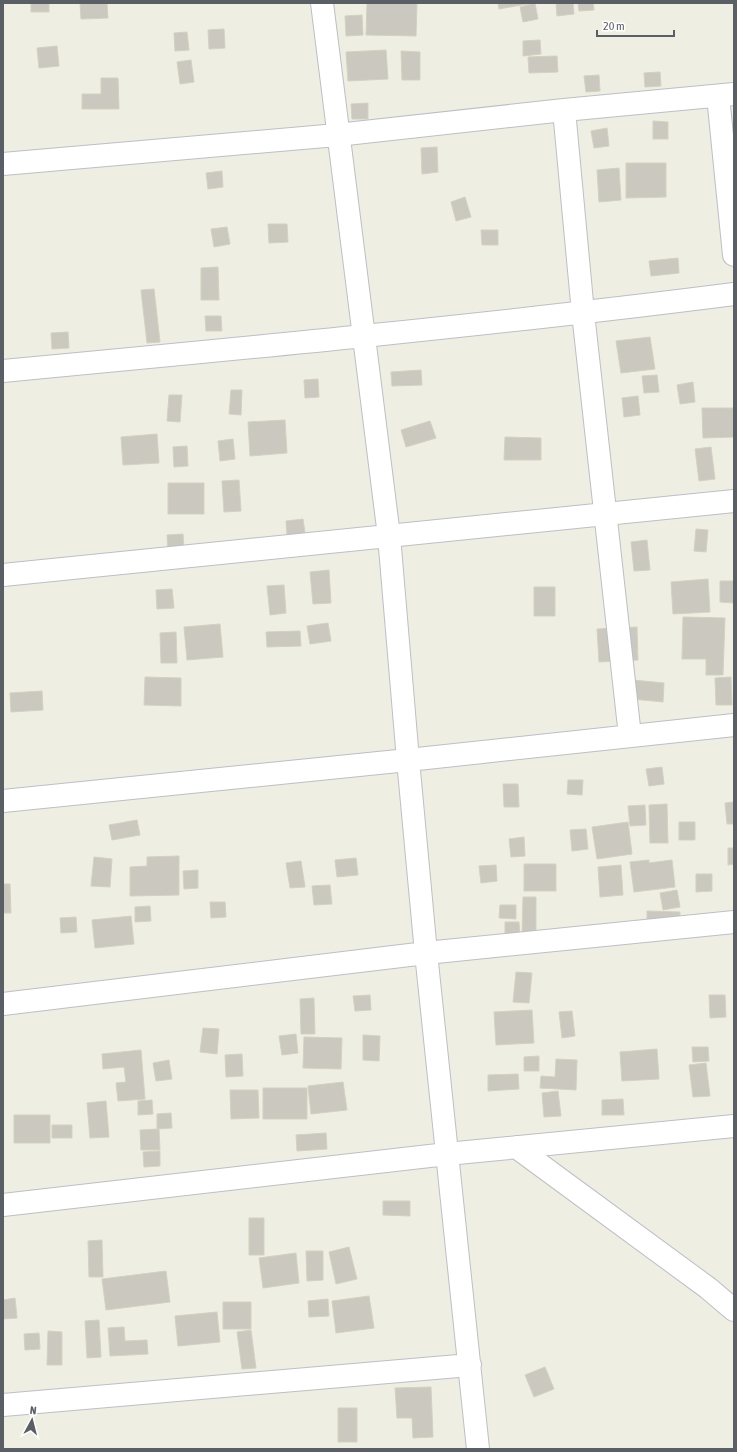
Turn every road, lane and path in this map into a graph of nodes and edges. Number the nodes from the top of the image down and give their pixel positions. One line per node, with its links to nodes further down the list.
1 (322, 3): 4 (street)
2 (726, 95): 3 (street); 6 (street)
3 (564, 110): 4 (street); 8 (street)
4 (337, 135): 5 (street); 9 (street)
5 (3, 164)
6 (734, 255)
7 (734, 294): 8 (street)
8 (583, 313): 9 (street); 12 (street)
9 (364, 337): 10 (street); 13 (street)
10 (3, 371)
11 (734, 501): 12 (street)
12 (605, 514): 13 (street); 16 (street)
13 (389, 536): 14 (street); 17 (street)
14 (3, 575)
15 (734, 725): 16 (street)
16 (630, 736): 17 (street)
17 (408, 760): 18 (street); 20 (street)
18 (3, 801)
19 (734, 922): 20 (street)
20 (426, 953): 21 (street); 24 (street)
21 (3, 1004)
22 (734, 1126): 23 (street)
23 (516, 1148): 24 (street); 26 (street)
24 (447, 1154): 25 (street); 27 (street)
25 (3, 1205)
26 (734, 1310)
27 (470, 1366): 28 (street); 29 (street)
28 (3, 1405)
29 (478, 1449)

